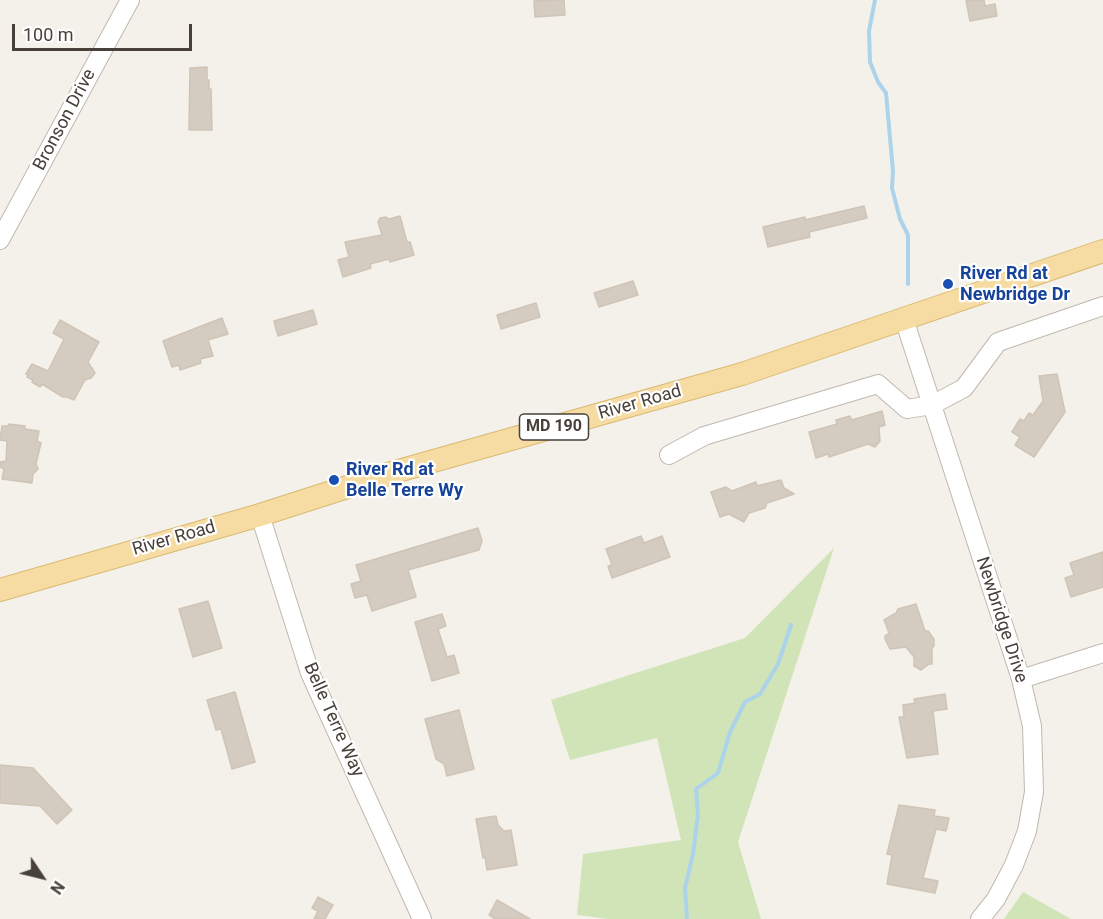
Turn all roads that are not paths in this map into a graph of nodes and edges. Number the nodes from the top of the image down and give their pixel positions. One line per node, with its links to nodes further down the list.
1 (130, 0): 2 (street, Bronson Drive)
2 (0, 240)
3 (1103, 251): 5 (main road, River Road / MD 190)
4 (1103, 306): 6 (street)
5 (904, 319): 6 (street, Newbridge Drive); 8 (main road, River Road / MD 190)
6 (932, 405): 7 (street); 11 (street, Newbridge Drive)
7 (669, 455)
8 (260, 515): 9 (main road, River Road / MD 190); 12 (street, Belle Terre Way)
9 (0, 590)
10 (1103, 653): 11 (street)
11 (1021, 679): 13 (street, Newbridge Drive)
12 (422, 919)
13 (980, 919)

